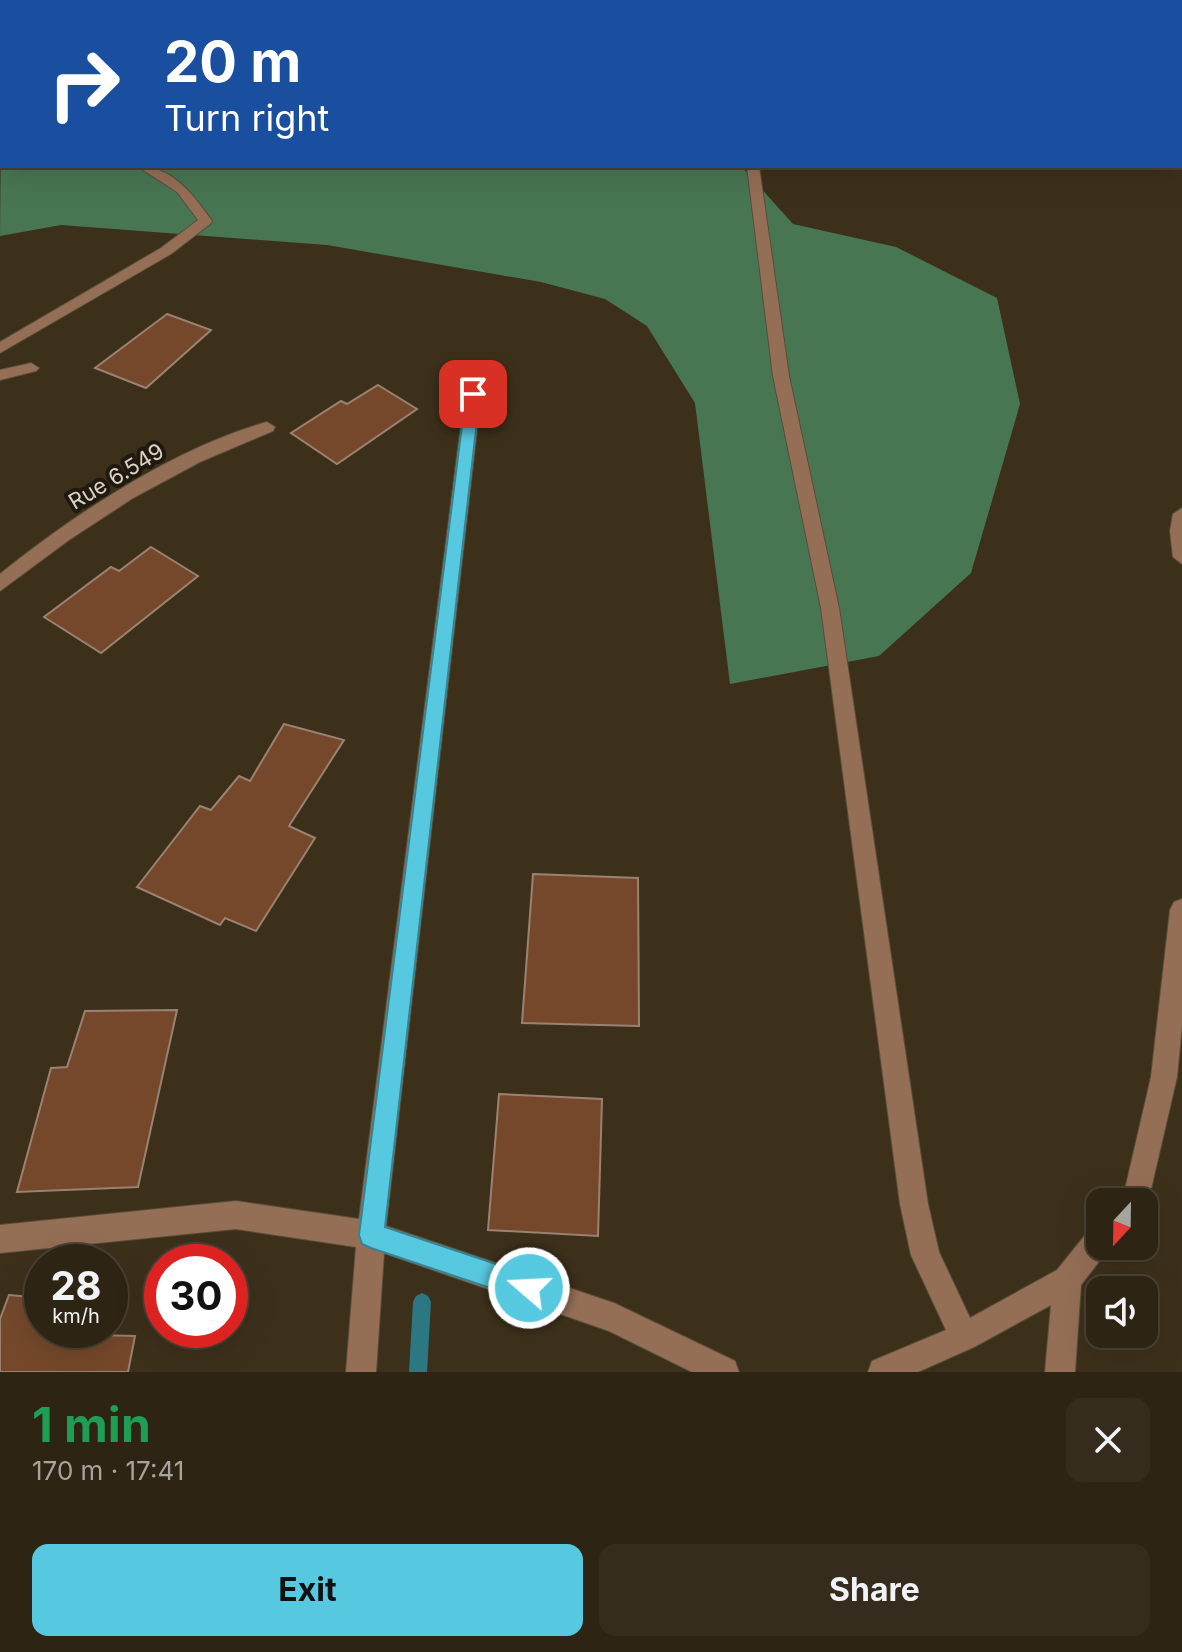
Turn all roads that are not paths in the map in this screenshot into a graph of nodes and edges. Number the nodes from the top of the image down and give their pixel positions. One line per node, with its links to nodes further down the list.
1 (146, 168): 3 (street)
2 (753, 168): 17 (street)
3 (0, 348)
4 (31, 368): 5 (street)
5 (0, 375)
6 (473, 394): 13 (street)
7 (267, 427): 10 (street, Rue 6.549)
8 (1182, 514): 9 (street)
9 (1182, 557)
10 (0, 584)
11 (1182, 910): 12 (street)
12 (1139, 1188)
13 (371, 1235): 14 (street); 18 (street); 19 (street)
14 (0, 1239)
15 (1086, 1256): 16 (street)
16 (1067, 1280): 17 (street); 21 (street)
17 (964, 1337): 20 (street)
18 (361, 1372)
19 (724, 1372)
20 (883, 1372)
21 (1060, 1372)

